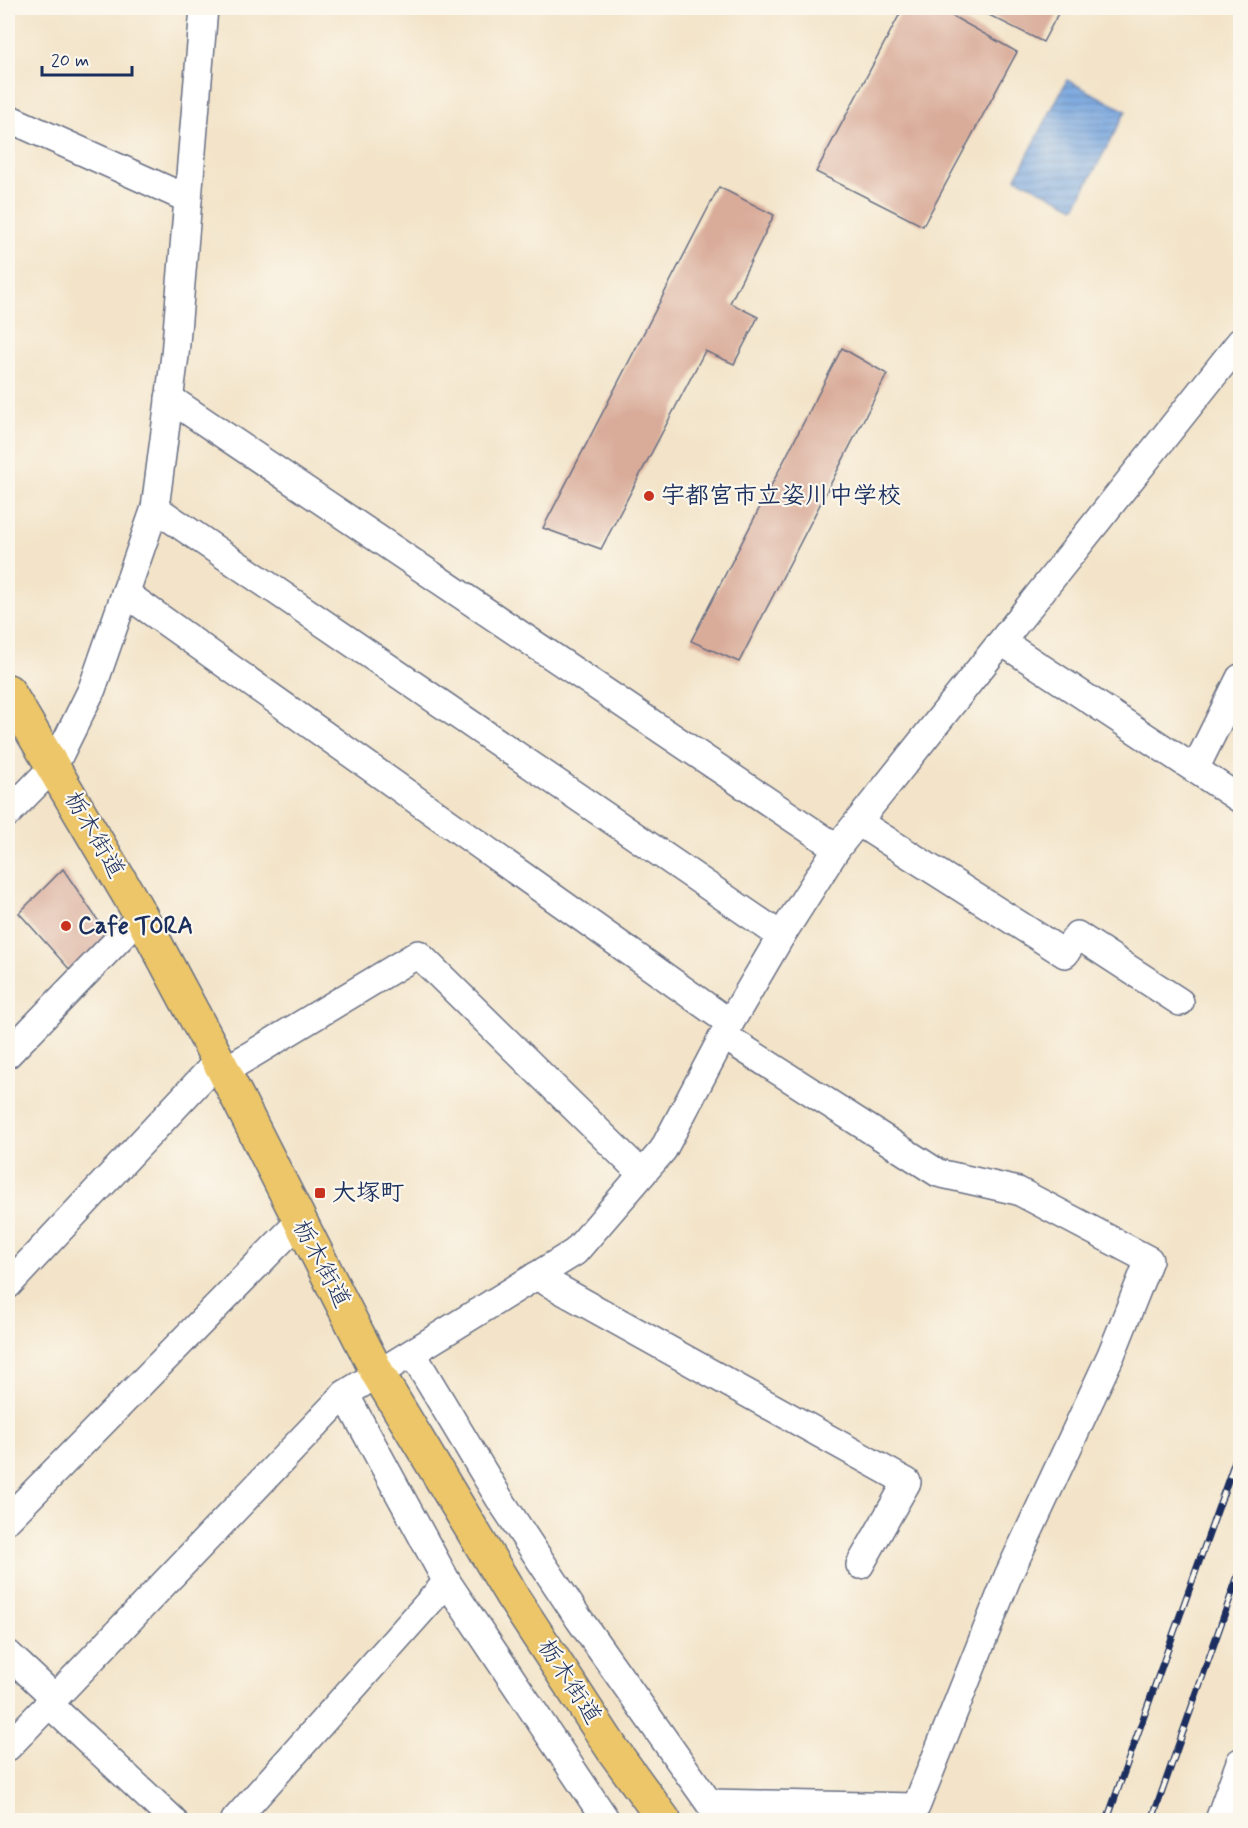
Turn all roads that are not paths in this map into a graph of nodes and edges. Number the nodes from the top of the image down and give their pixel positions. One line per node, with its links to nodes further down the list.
1 (204, 8): 3 (street)
2 (8, 118): 3 (street)
3 (188, 199): 5 (street)
4 (1240, 342): 8 (street)
5 (169, 398): 6 (street); 16 (street)
6 (154, 508): 7 (street); 18 (street)
7 (125, 593): 11 (street); 20 (street)
8 (1002, 642): 12 (street); 15 (street)
9 (1240, 678): 12 (street)
10 (8, 691): 11 (main road, 栃木街道)
11 (54, 766): 14 (street); 17 (main road, 栃木街道)
12 (1195, 770): 13 (street)
13 (1240, 799)
14 (8, 813)
15 (858, 822): 16 (street); 19 (street)
16 (837, 848): 18 (street)
17 (141, 916): 21 (street); 22 (main road, 栃木街道)
18 (781, 936): 20 (street)
19 (1180, 1002)
20 (727, 1030): 23 (street); 37 (street)
21 (8, 1054)
22 (221, 1066): 23 (street); 24 (main road, 栃木街道); 26 (street)
23 (642, 1174): 25 (street)
24 (299, 1222): 28 (main road, 栃木街道); 30 (street)
25 (536, 1276): 27 (street); 31 (street)
26 (8, 1285)
27 (411, 1353): 28 (street); 37 (street)
28 (378, 1374): 29 (street); 41 (main road, 栃木街道)
29 (345, 1394): 32 (street); 34 (street)
30 (8, 1519)
31 (861, 1566)
32 (447, 1582): 39 (street); 40 (street)
33 (8, 1654): 34 (street)
34 (51, 1700): 35 (street); 38 (street)
35 (8, 1747)
36 (1240, 1762): 42 (street)
37 (716, 1812)
38 (173, 1821)
39 (235, 1821)
40 (606, 1821)
41 (664, 1821)
42 (1219, 1821)

